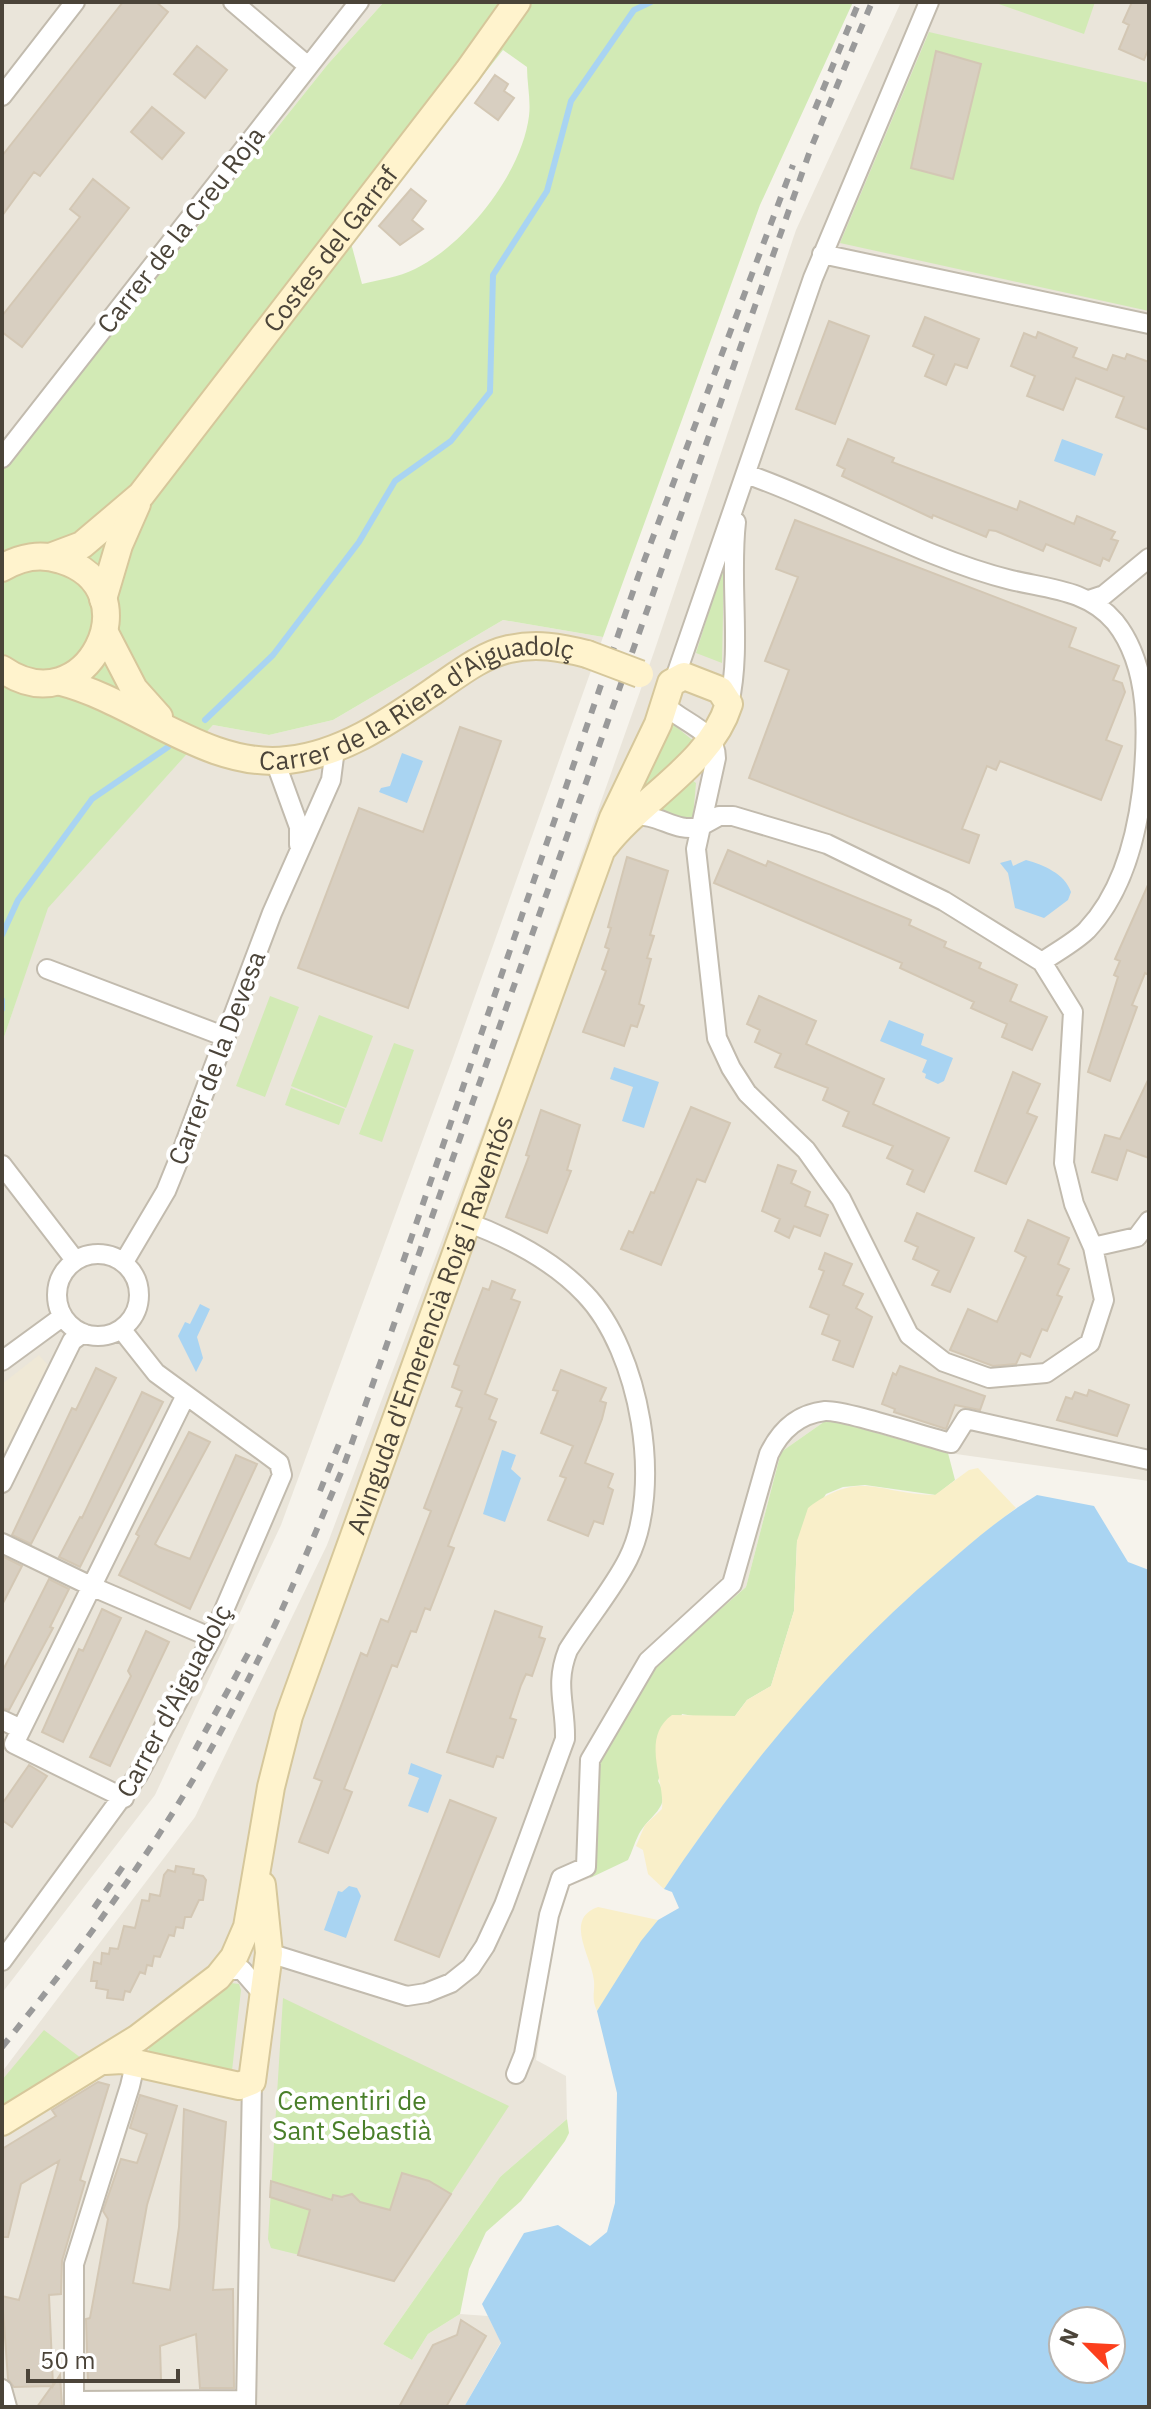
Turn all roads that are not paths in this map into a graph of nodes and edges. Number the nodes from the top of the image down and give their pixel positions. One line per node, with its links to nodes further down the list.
1 (75, 2): 7 (street)
2 (233, 2): 6 (street)
3 (359, 2): 6 (street, Carrer de la Creu Roja)
4 (517, 2): 12 (street, Costes del Garraf)
5 (929, 2): 8 (street, Avinguda d'Emerencià Roig i Raventós)
6 (308, 66): 10 (street, Carrer de la Creu Roja)
7 (2, 96)
8 (822, 254): 9 (street); 11 (street, Avinguda d'Emerencià Roig i Raventós)
9 (1149, 324)
10 (2, 458)
11 (743, 483): 17 (street); 21 (street, Avinguda d'Emerencià Roig i Raventós); 22 (street, Avinguda d'Emerencià Roig i Raventós)
12 (141, 495): 13 (street); 16 (street)
13 (50, 557): 15 (street); 16 (street)
14 (1149, 558): 17 (street)
15 (7, 562)
16 (103, 599): 18 (street)
17 (1089, 600): 31 (street)
18 (105, 633): 20 (street); 23 (street, Carrer de la Riera d'Aiguadolç)
19 (9, 682): 20 (street, Carrer de la Riera d'Aiguadolç)
20 (61, 682): 23 (street, Carrer de la Riera d'Aiguadolç)
21 (669, 690): 22 (street, Carrer de la Riera d'Aiguadolç); 24 (street); 25 (street, Carrer de la Riera d'Aiguadolç, bridge); 29 (street, Avinguda d'Emerencià Roig i Raventós)
22 (729, 704): 24 (street, Avinguda d'Emerencià Roig i Raventós)
23 (166, 725): 26 (street, Carrer de la Riera d'Aiguadolç)
24 (711, 738): 27 (street, Avinguda d'Emerencià Roig i Raventós); 28 (street)
25 (335, 749): 26 (street, Carrer de la Riera d'Aiguadolç); 30 (street, Carrer de la Devesa)
26 (275, 761): 30 (street)
27 (630, 816): 28 (street); 29 (street, Avinguda d'Emerencià Roig i Raventós)
28 (699, 827): 31 (street); 37 (street)
29 (604, 847): 36 (street, Avinguda d'Emerencià Roig i Raventós)
30 (299, 848): 33 (street, Carrer de la Devesa)
31 (1042, 962): 37 (street)
32 (47, 969): 33 (street)
33 (226, 1037): 39 (street, Carrer de la Devesa)
34 (2, 1165): 38 (street)
35 (1149, 1221): 37 (street)
36 (466, 1222): 53 (street, Avinguda d'Emerencià Roig i Raventós); 54 (street)
37 (1093, 1247)
38 (75, 1260): 39 (street); 40 (street)
39 (124, 1262): 41 (street)
40 (62, 1317): 42 (street); 43 (street)
41 (122, 1330): 42 (street); 44 (street)
42 (83, 1333): 46 (street)
43 (2, 1361)
44 (185, 1397): 48 (street); 49 (street, Carrer d'Aiguadolç)
45 (1149, 1460): 59 (street)
46 (2, 1483)
47 (2, 1543): 48 (street)
48 (93, 1587): 49 (street); 51 (street)
49 (212, 1638): 52 (street, Carrer d'Aiguadolç)
50 (2, 1720): 51 (street)
51 (21, 1729): 52 (street)
52 (124, 1798): 55 (street, Carrer d'Aiguadolç)
53 (259, 1869): 54 (street); 56 (street)
54 (269, 1953): 57 (street)
55 (2, 1961)
56 (225, 1970): 57 (street); 58 (street)
57 (262, 1993): 60 (street)
58 (118, 2061): 60 (street); 61 (street); 63 (street)
59 (516, 2074)
60 (252, 2081): 64 (street)
61 (2, 2122)
62 (2, 2389): 65 (street)
63 (74, 2404): 64 (street)
64 (246, 2404)
65 (7, 2407)

